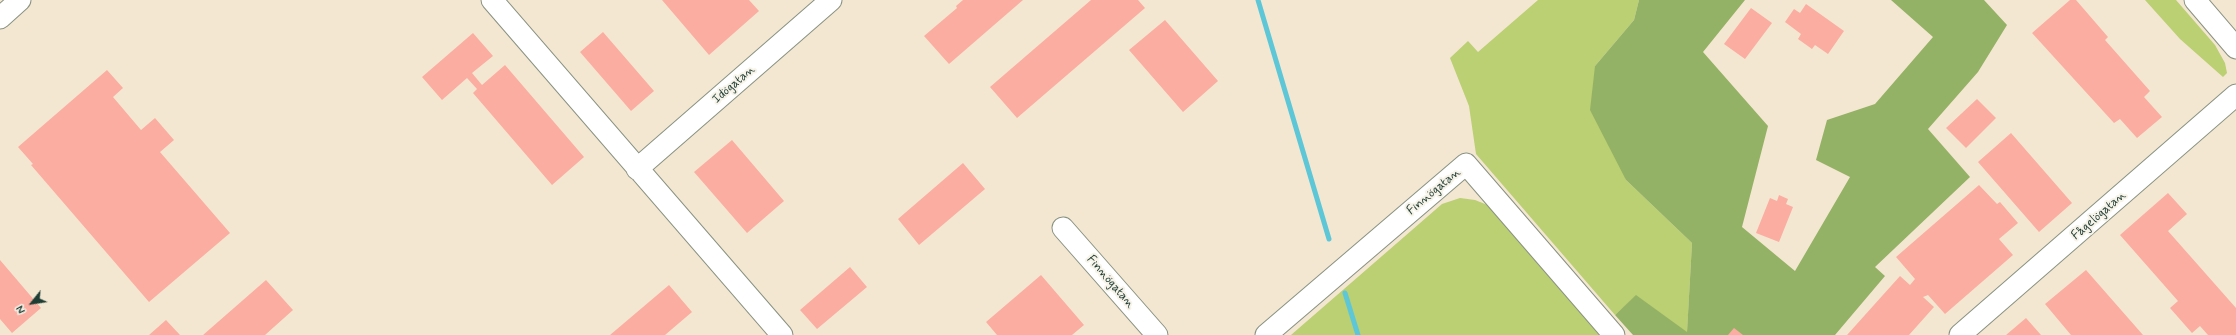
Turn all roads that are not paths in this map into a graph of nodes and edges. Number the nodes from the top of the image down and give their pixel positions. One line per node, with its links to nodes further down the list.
1 (20, 0): 5 (street)
2 (492, 0): 8 (street)
3 (832, 0): 8 (street, Idögatan)
4 (2195, 0): 6 (street)
5 (0, 18)
6 (2236, 48)
7 (2236, 95): 14 (street, Fågelögatan)
8 (637, 169): 10 (street)
9 (1063, 228): 11 (street, Finnögatan)
10 (782, 335)
11 (1156, 335)
12 (1266, 335): 13 (street, Finnögatan)
13 (1614, 335)
14 (1960, 335)

